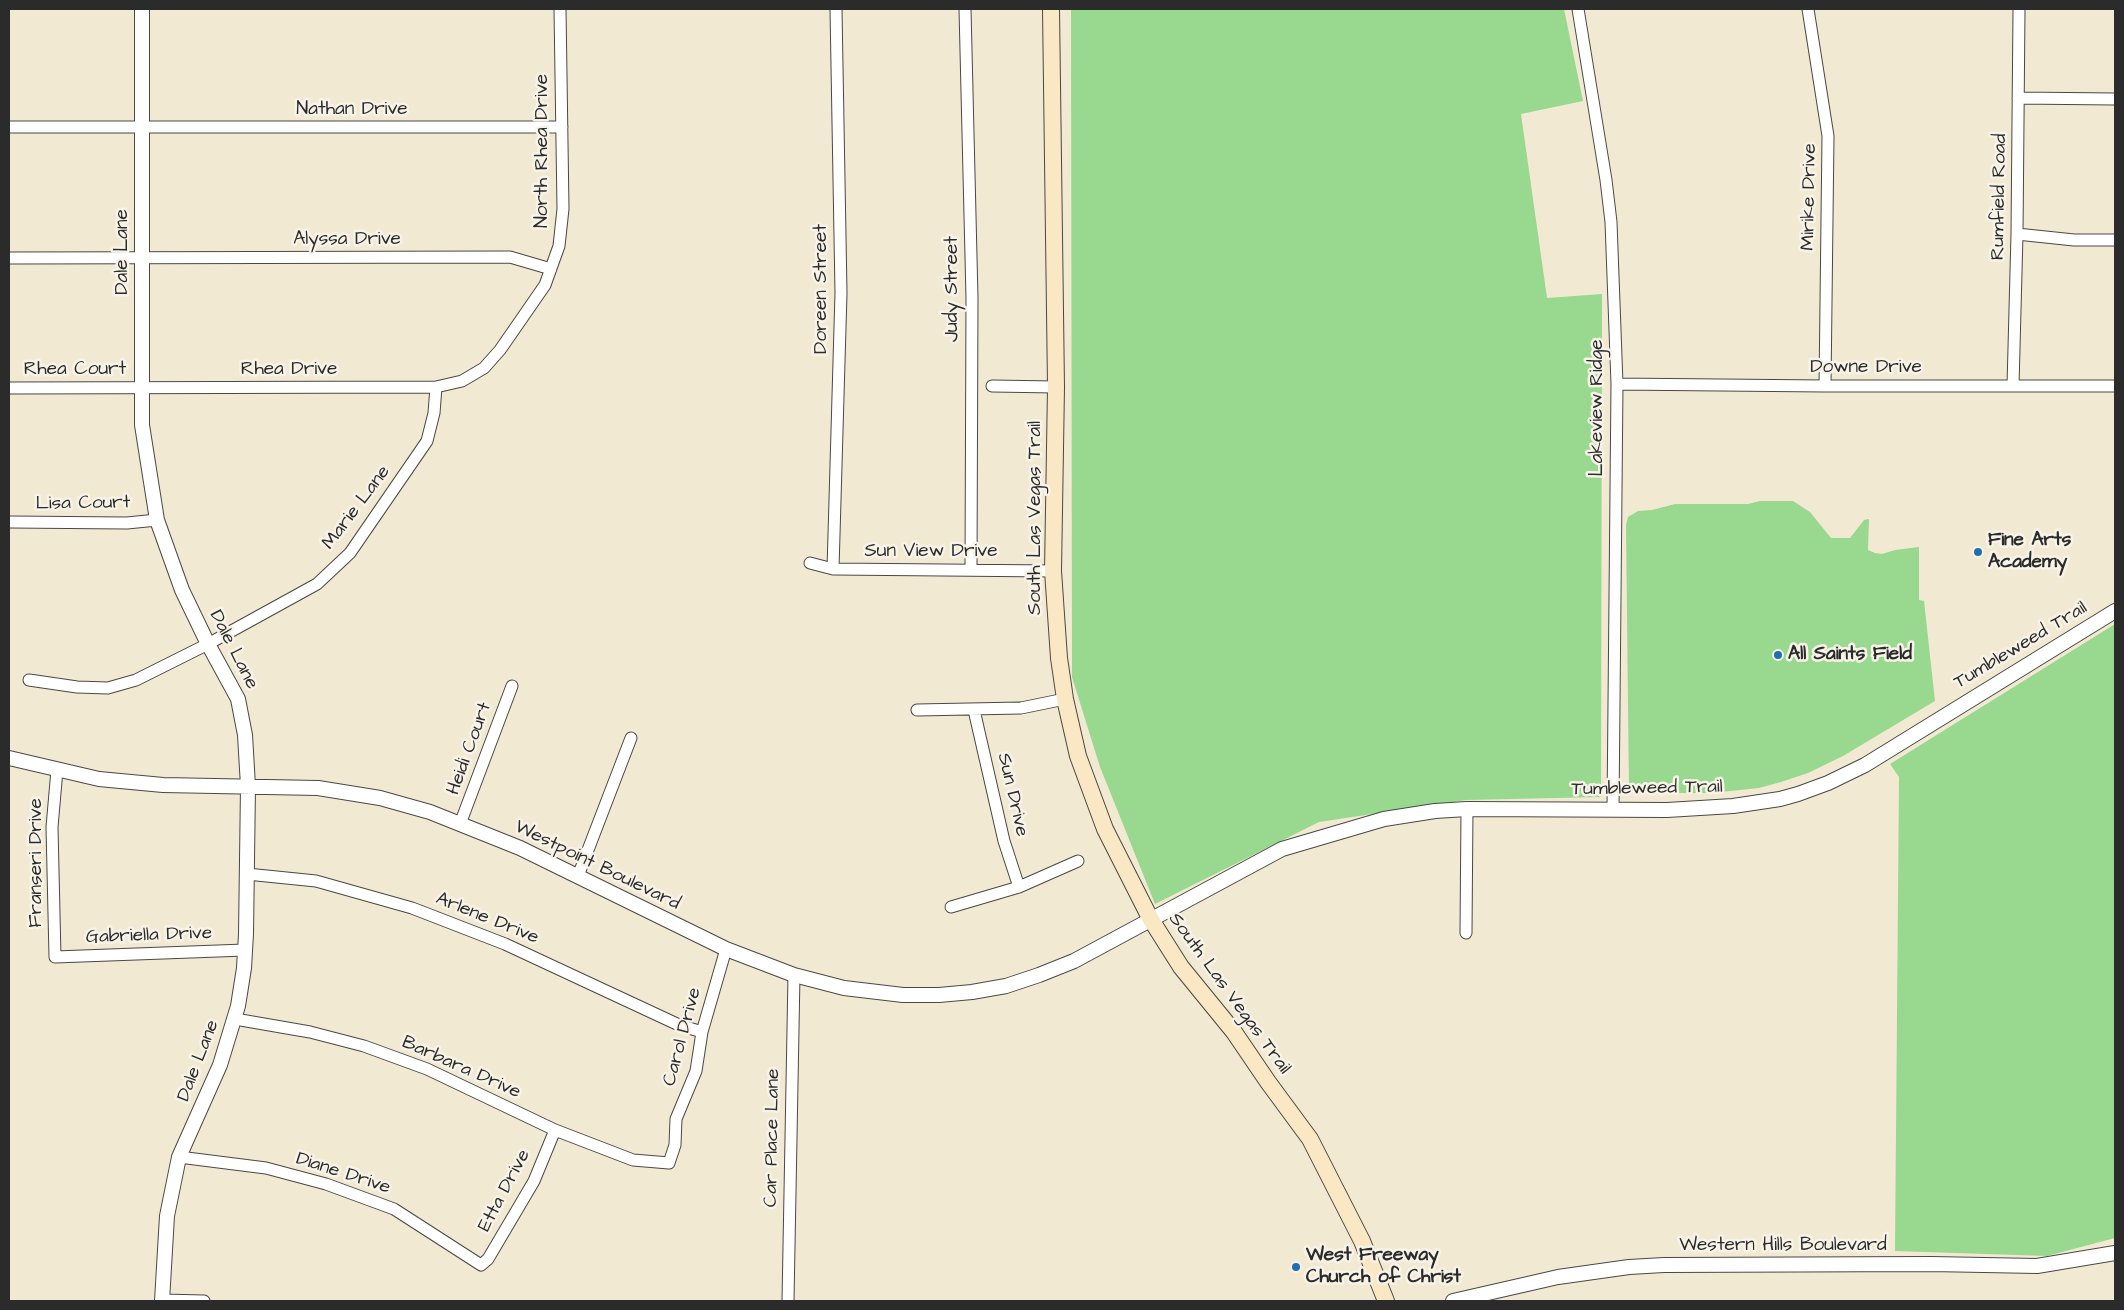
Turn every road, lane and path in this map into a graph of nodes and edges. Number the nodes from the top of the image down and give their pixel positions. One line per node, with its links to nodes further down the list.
1 (142, 9): 12 (street, Dale Lane)
2 (560, 9): 13 (street, North Rhea Drive)
3 (836, 9): 31 (street, Doreen Street)
4 (965, 9): 32 (street, Judy Street)
5 (1051, 9): 25 (main road, South Las Vegas Trail)
6 (1578, 9): 19 (street, Lakeview Ridge)
7 (1808, 9): 21 (street, Mirike Drive)
8 (2019, 9): 9 (street, Rumfield Road)
9 (2018, 98): 10 (street); 14 (street, Rumfield Road)
10 (2115, 100)
11 (9, 127): 12 (street, Nathan Drive)
12 (142, 127): 13 (street, Nathan Drive); 17 (street, Dale Lane)
13 (562, 128): 18 (street, North Rhea Drive)
14 (2018, 234): 15 (street); 22 (street, Rumfield Road)
15 (2115, 240)
16 (9, 258): 17 (street, Alyssa Drive)
17 (142, 258): 18 (street, Alyssa Drive); 27 (street, Dale Lane)
18 (551, 269): 24 (street, North Rhea Drive)
19 (1617, 384): 21 (street, Downe Drive); 46 (street, Lakeview Ridge)
20 (992, 386): 25 (street)
21 (1824, 386): 22 (street, Downe Drive)
22 (2013, 386): 23 (street, Downe Drive)
23 (2115, 386)
24 (436, 387): 27 (street, Rhea Drive); 35 (street, Marie Lane)
25 (1056, 387): 33 (main road, South Las Vegas Trail)
26 (9, 388): 27 (street, Rhea Court)
27 (142, 388): 28 (street, Dale Lane)
28 (156, 520): 29 (street, Lisa Court); 35 (street, Dale Lane)
29 (10, 522)
30 (810, 563): 31 (street, Sun View Drive)
31 (833, 569): 32 (street, Sun View Drive)
32 (971, 569): 33 (street, Sun View Drive)
33 (1053, 571): 38 (main road, South Las Vegas Trail)
34 (2115, 611): 46 (street, Tumbleweed Trail)
35 (208, 644): 36 (street, Marie Lane); 44 (street, Dale Lane)
36 (29, 680)
37 (512, 686): 47 (street, Heidi Court)
38 (1066, 699): 40 (street); 53 (main road, South Las Vegas Trail)
39 (917, 710): 40 (street)
40 (974, 710): 51 (street, Sun Drive)
41 (631, 738): 50 (street)
42 (9, 758): 43 (street, Westpoint Boulevard)
43 (57, 770): 44 (street, Westpoint Boulevard); 57 (street, Franseri Drive)
44 (248, 786): 47 (street, Westpoint Boulevard); 49 (street, Dale Lane)
45 (1467, 809): 46 (street, Tumbleweed Trail); 53 (street, Tumbleweed Trail); 54 (street)
46 (1613, 809)
47 (460, 824): 50 (street, Westpoint Boulevard)
48 (1078, 861): 51 (street)
49 (247, 874): 56 (street, Dale Lane); 60 (street, Arlene Drive)
50 (578, 876): 55 (street, Westpoint Boulevard)
51 (1020, 887): 52 (street)
52 (951, 907)
53 (1150, 918): 58 (street, Westpoint Boulevard); 69 (main road, South Las Vegas Trail)
54 (1466, 933)
55 (726, 949): 58 (street, Westpoint Boulevard); 60 (street, Carol Drive)
56 (245, 950): 57 (street, Gabriella Drive); 59 (street, Dale Lane)
57 (55, 957)
58 (794, 974): 68 (street, Car Place Lane)
59 (235, 1019): 61 (street, Barbara Drive); 62 (street, Dale Lane)
60 (702, 1032): 63 (street, Carol Drive)
61 (555, 1130): 63 (street, Barbara Drive); 65 (street, Etta Drive)
62 (179, 1157): 65 (street, Diane Drive); 66 (street, Dale Lane)
63 (668, 1163)
64 (2115, 1253): 70 (street, Western Hills Boulevard)
65 (481, 1265)
66 (162, 1301): 67 (street)
67 (204, 1301)
68 (788, 1301)
69 (1386, 1301)
70 (1453, 1301)

